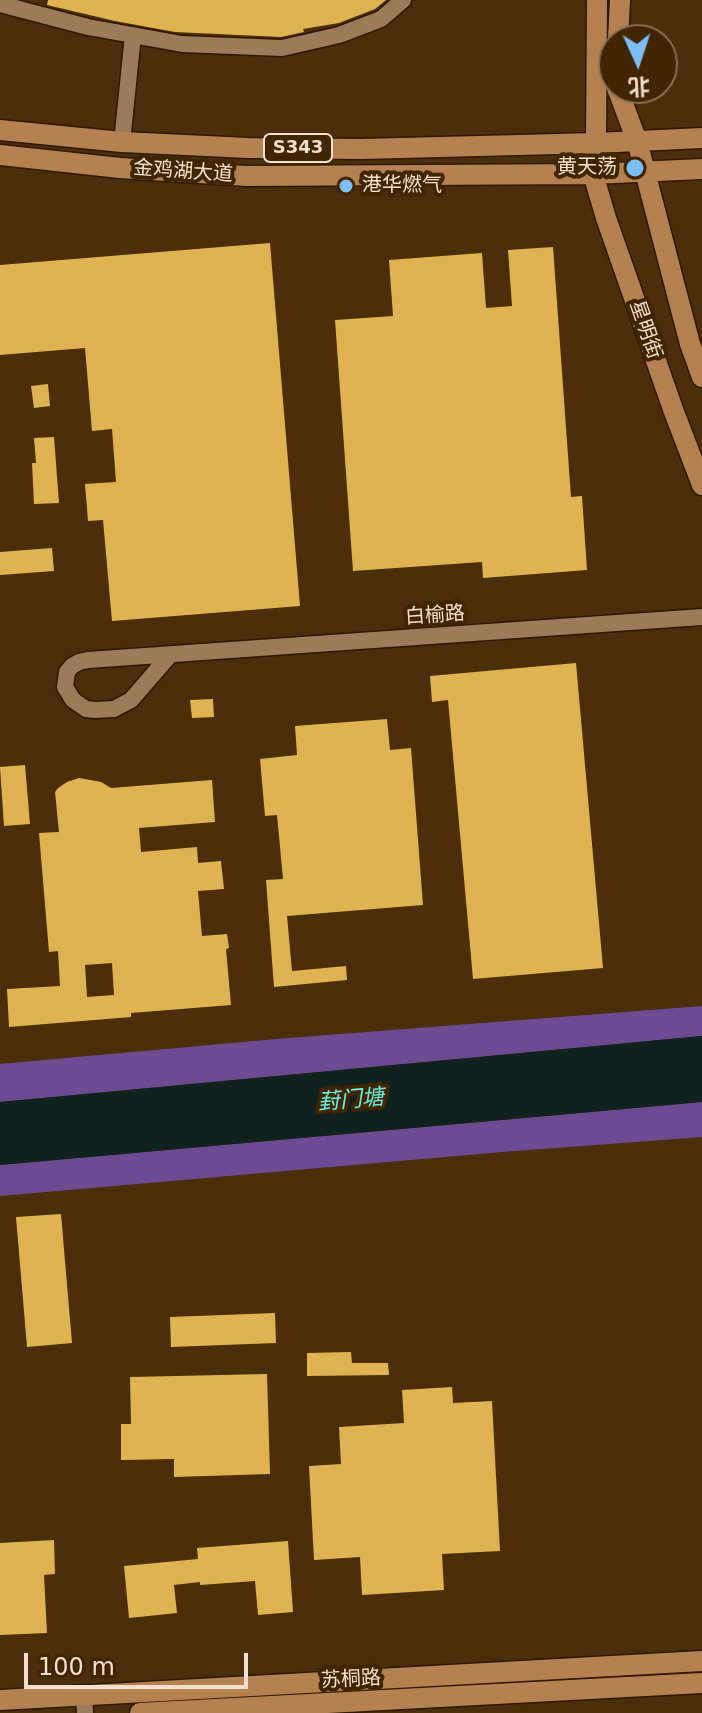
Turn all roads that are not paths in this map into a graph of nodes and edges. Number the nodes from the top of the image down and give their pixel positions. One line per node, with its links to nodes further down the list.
1 (403, 0): 6 (street)
2 (597, 0): 12 (main road)
3 (620, 0): 5 (main road)
4 (0, 4): 6 (street)
5 (619, 24)
6 (133, 35): 11 (street)
7 (623, 104): 10 (main road, 星明街)
8 (0, 130): 11 (main road, 金鸡湖大道 / S343)
9 (702, 138): 10 (main road, 金鸡湖大道 / S343)
10 (637, 141): 12 (main road, 金鸡湖大道 / S343); 15 (main road, 星明街)
11 (122, 142): 12 (main road, 金鸡湖大道 / S343)
12 (596, 143): 16 (main road)
13 (0, 155): 16 (main road, 金鸡湖大道 / S343)
14 (702, 169): 15 (main road, 金鸡湖大道 / S343)
15 (644, 172): 16 (main road, 金鸡湖大道 / S343); 17 (main road, 星明街)
16 (593, 174): 18 (main road, 星明街)
17 (702, 377)
18 (702, 485)
19 (702, 617): 20 (street, 白榆路)
20 (170, 655): 20 (street, 白榆路)
21 (702, 1661): 24 (main road, 苏桐路)
22 (702, 1683): 25 (main road, 苏桐路)
23 (0, 1700): 24 (main road, 苏桐路)
24 (85, 1704)
25 (140, 1713)

